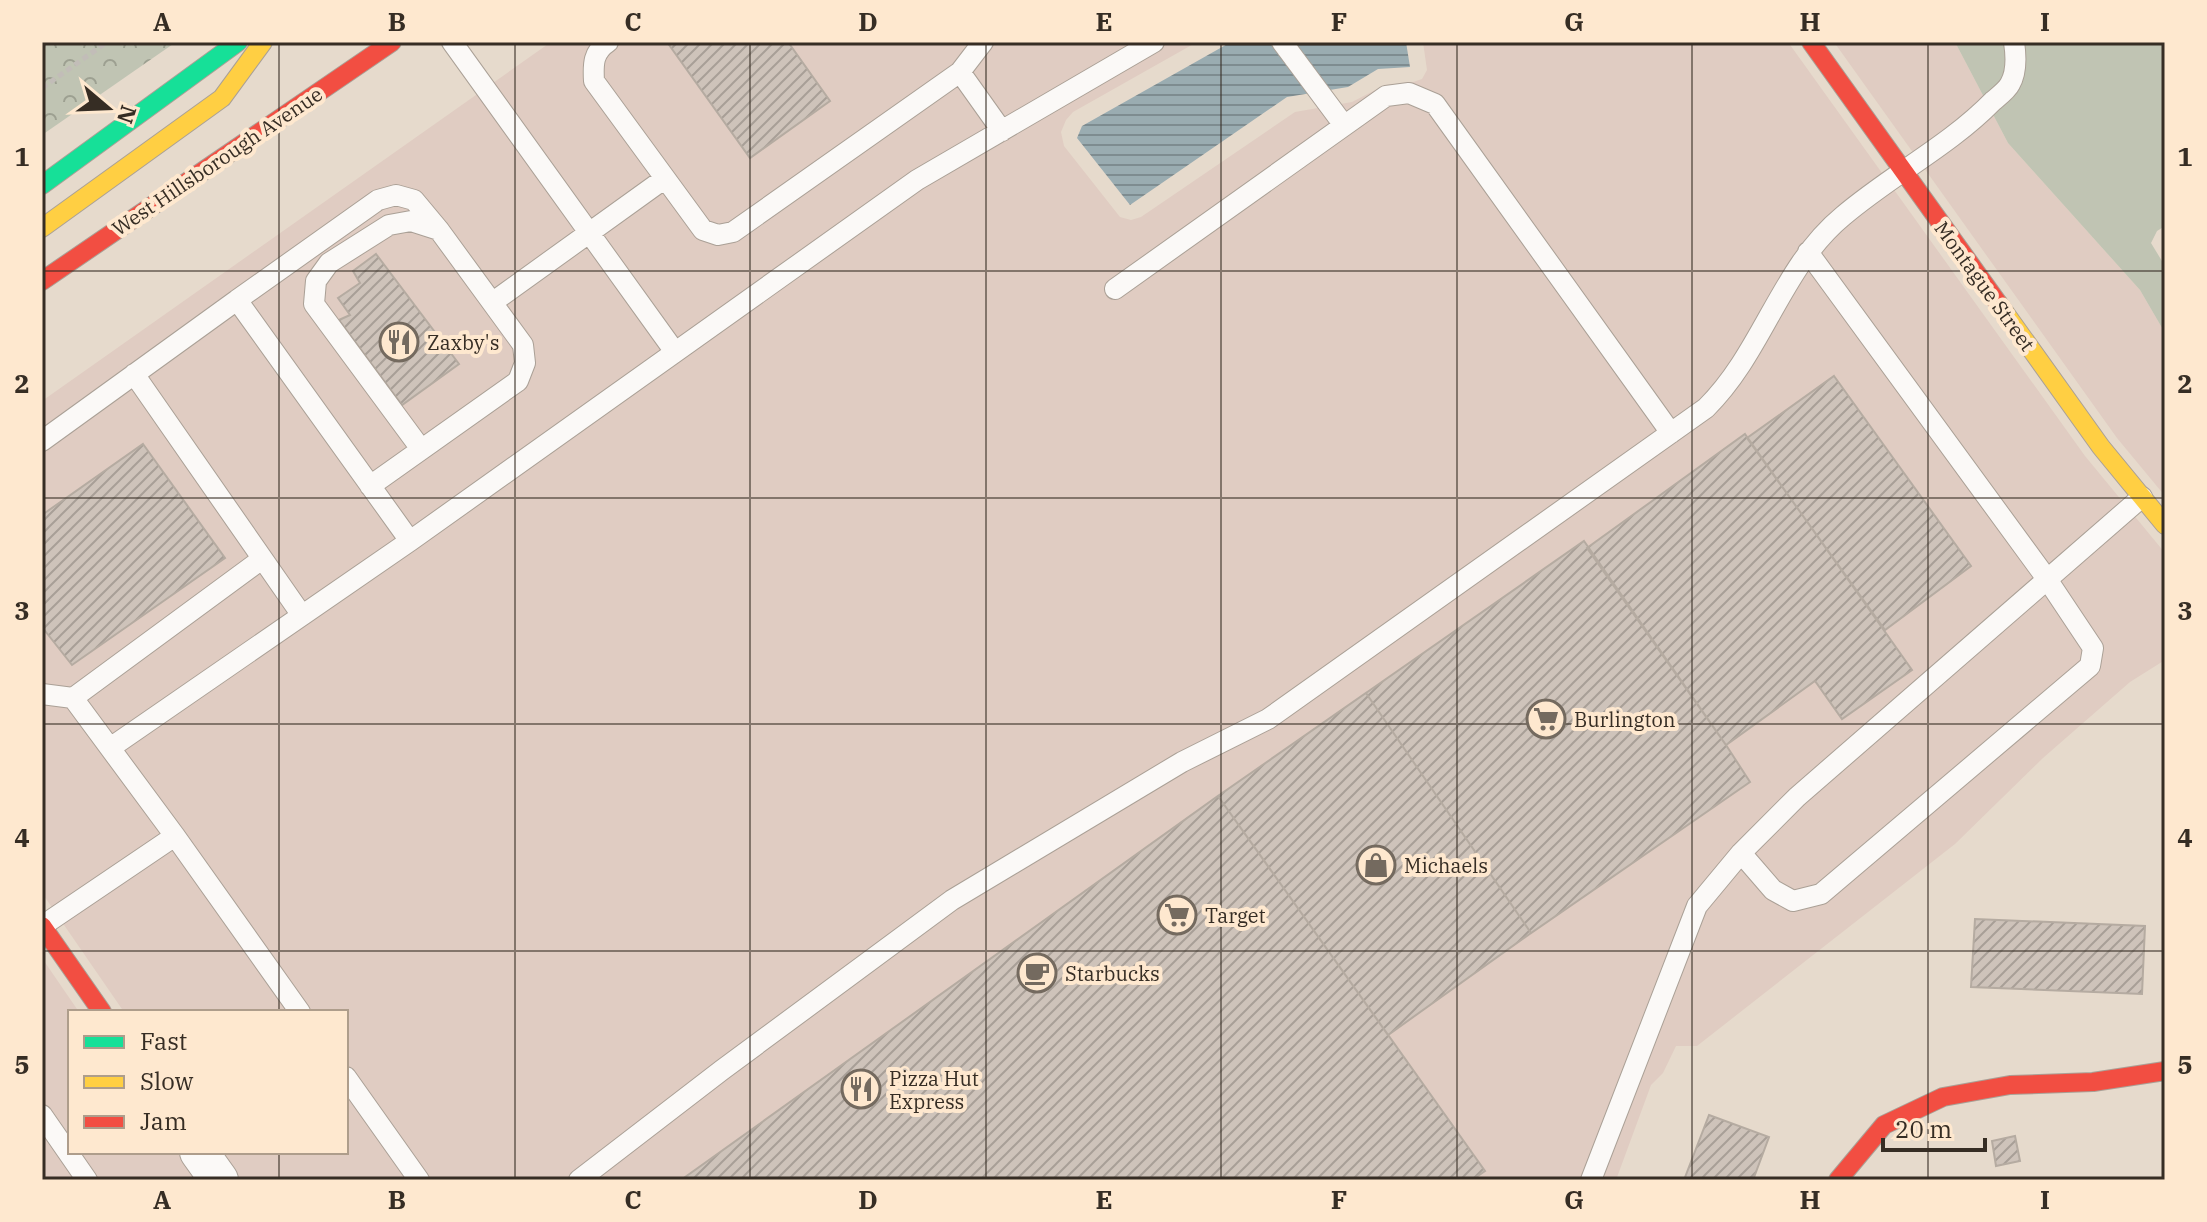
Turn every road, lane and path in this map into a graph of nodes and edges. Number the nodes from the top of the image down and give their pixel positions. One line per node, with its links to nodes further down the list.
1 (107, 42): 13 (path)
2 (238, 42): 18 (street)
3 (263, 42): 19 (street)
4 (392, 42): 23 (street, West Hillsborough Avenue)
5 (452, 42): 21 (lane)
6 (608, 42): 17 (lane)
7 (983, 42): 12 (lane)
8 (1154, 42): 15 (lane)
9 (1282, 42): 14 (lane)
10 (1811, 42): 16 (street, Montague Street)
11 (2014, 42): 16 (lane)
12 (960, 72): 15 (lane); 17 (lane)
13 (42, 88)
14 (1343, 124): 24 (lane); 29 (lane)
15 (1002, 131): 27 (lane)
16 (1902, 171): 22 (lane); 33 (street, Montague Street)
17 (664, 179): 21 (lane)
18 (42, 185)
19 (42, 228)
20 (439, 230): 25 (lane); 26 (lane); 31 (lane)
21 (589, 233): 26 (lane); 27 (lane)
22 (1808, 252): 29 (lane); 37 (lane)
23 (42, 281)
24 (1115, 289)
25 (237, 300): 28 (lane); 32 (lane)
26 (493, 302): 31 (lane)
27 (675, 352): 35 (lane)
28 (134, 374): 30 (lane); 36 (lane)
29 (1671, 433): 56 (lane)
30 (42, 441)
31 (421, 449): 32 (lane)
32 (370, 486): 35 (lane)
33 (2142, 497): 34 (street, Montague Street); 37 (lane)
34 (2165, 525)
35 (410, 541): 38 (lane)
36 (262, 559): 38 (lane); 40 (lane)
37 (2047, 579): 43 (lane); 43 (lane)
38 (301, 614): 41 (lane)
39 (42, 694): 40 (lane)
40 (73, 698): 41 (lane)
41 (110, 748): 42 (lane)
42 (175, 836): 44 (lane); 46 (lane)
43 (1741, 853): 57 (lane)
44 (42, 926): 45 (street)
45 (101, 1010)
46 (299, 1010)
47 (2165, 1071): 58 (street)
48 (348, 1080): 55 (lane)
49 (42, 1115): 50 (lane)
50 (68, 1153)
51 (69, 1154): 53 (lane)
52 (200, 1154): 54 (street)
53 (87, 1180)
54 (219, 1180)
55 (419, 1180)
56 (579, 1180)
57 (1591, 1180)
58 (1838, 1180)

